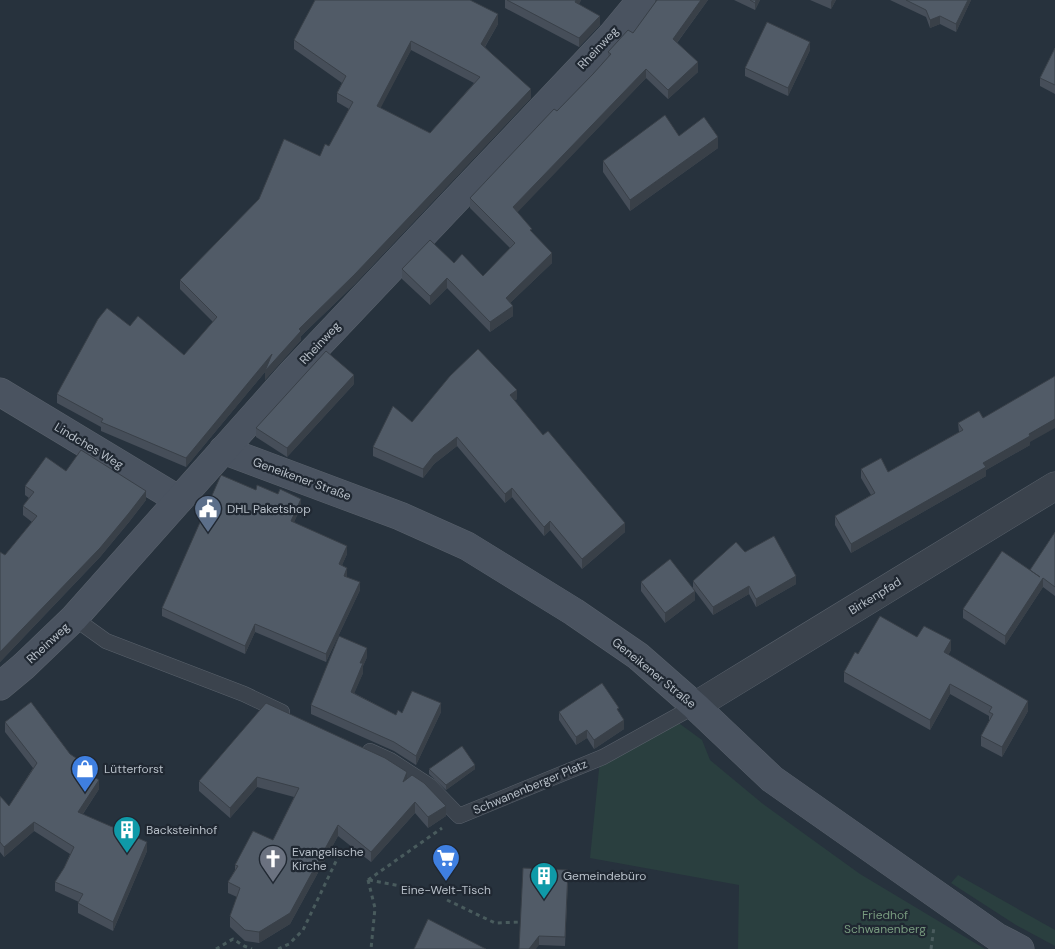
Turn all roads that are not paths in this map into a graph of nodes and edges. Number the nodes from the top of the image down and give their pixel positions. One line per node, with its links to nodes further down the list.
1 (641, 0): 3 (street, Rheinweg)
2 (0, 392): 5 (street, Lindches Weg)
3 (223, 450): 5 (street, Rheinweg); 8 (street, Geneikener Straße)
4 (1055, 486): 8 (street, Birkenpfad)
5 (179, 500): 6 (street, Rheinweg)
6 (74, 618): 7 (street, Rheinweg); 9 (lane)
7 (0, 686)
8 (695, 706): 10 (lane, Schwanenberger Platz); 11 (street, Geneikener Straße)
9 (295, 718)
10 (356, 745)
11 (1020, 949)

